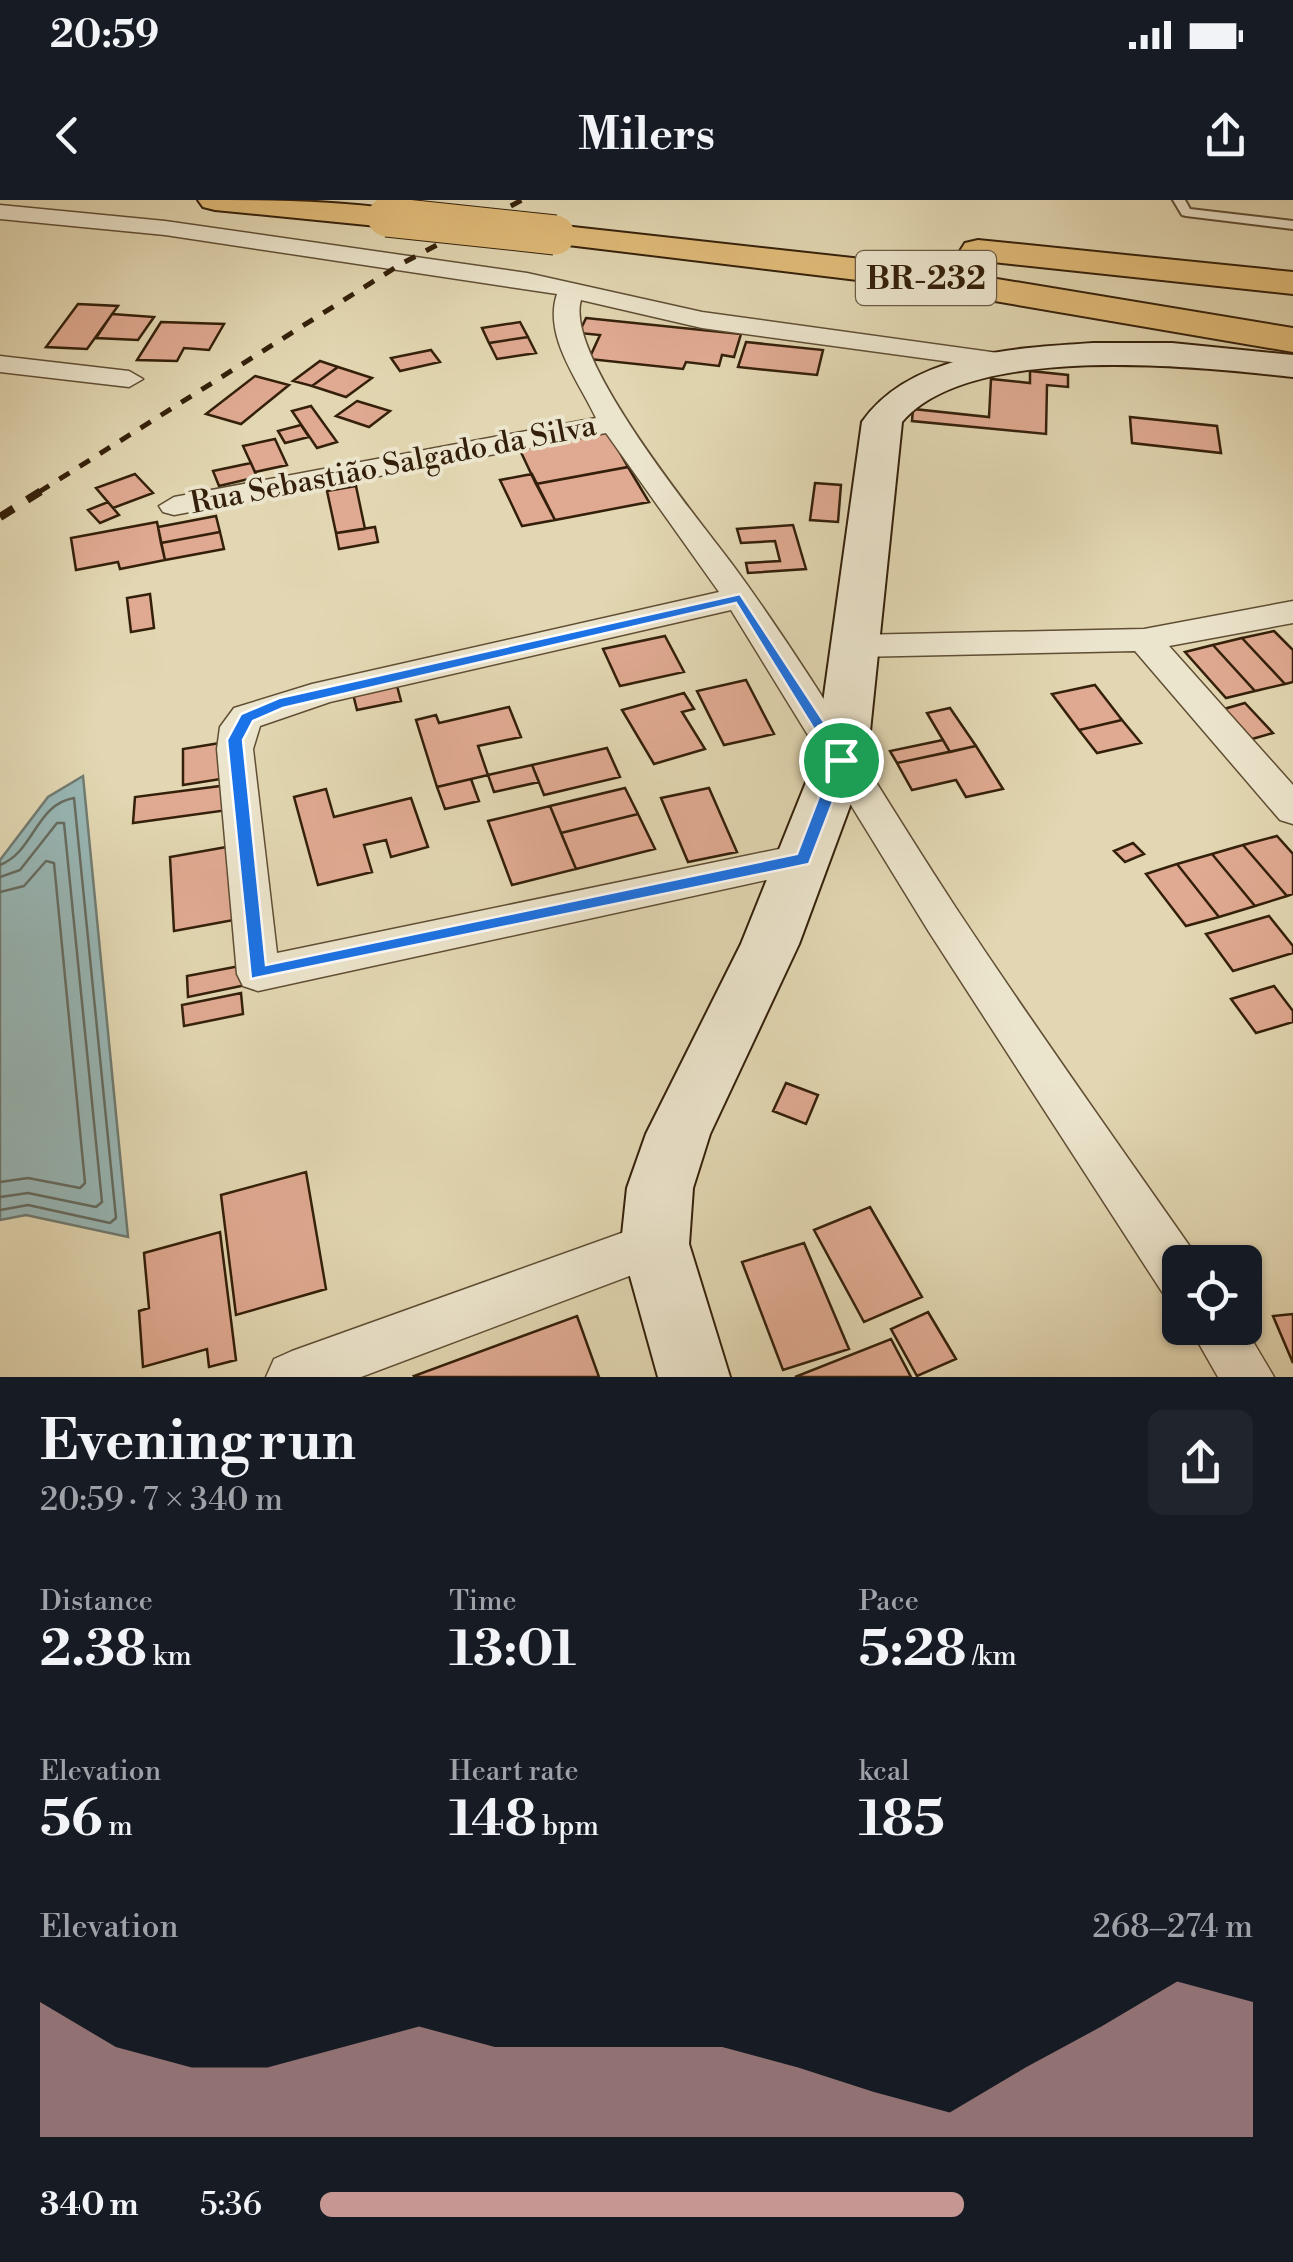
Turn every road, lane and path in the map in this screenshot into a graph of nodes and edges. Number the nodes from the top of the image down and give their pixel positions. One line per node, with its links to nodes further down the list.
1 (215, 200): 5 (highway, BR-232, bridge)
2 (482, 200): 5 (highway, BR-232)
3 (1178, 200): 6 (lane)
4 (0, 212): 8 (street)
5 (561, 222): 7 (highway, BR-232); 9 (highway, BR-232)
6 (1293, 225)
7 (1293, 283)
8 (572, 288): 10 (street); 13 (street)
9 (1279, 350): 10 (main road)
10 (1010, 362): 18 (main road)
11 (0, 364): 12 (street)
12 (128, 379)
13 (613, 423): 14 (street, Rua Sebastião Salgado da Silva); 15 (street)
14 (174, 506)
15 (740, 598): 19 (street); 21 (street)
16 (1293, 612): 17 (street)
17 (1144, 640): 18 (street); 20 (street)
18 (855, 646): 19 (main road)
19 (841, 760): 21 (main road); 23 (street)
20 (1293, 810)
21 (803, 859): 22 (main road)
22 (655, 1244): 25 (street); 26 (main road)
23 (1162, 1248)
24 (1226, 1345): 27 (street)
25 (292, 1377)
26 (694, 1377)
27 (1248, 1377)

